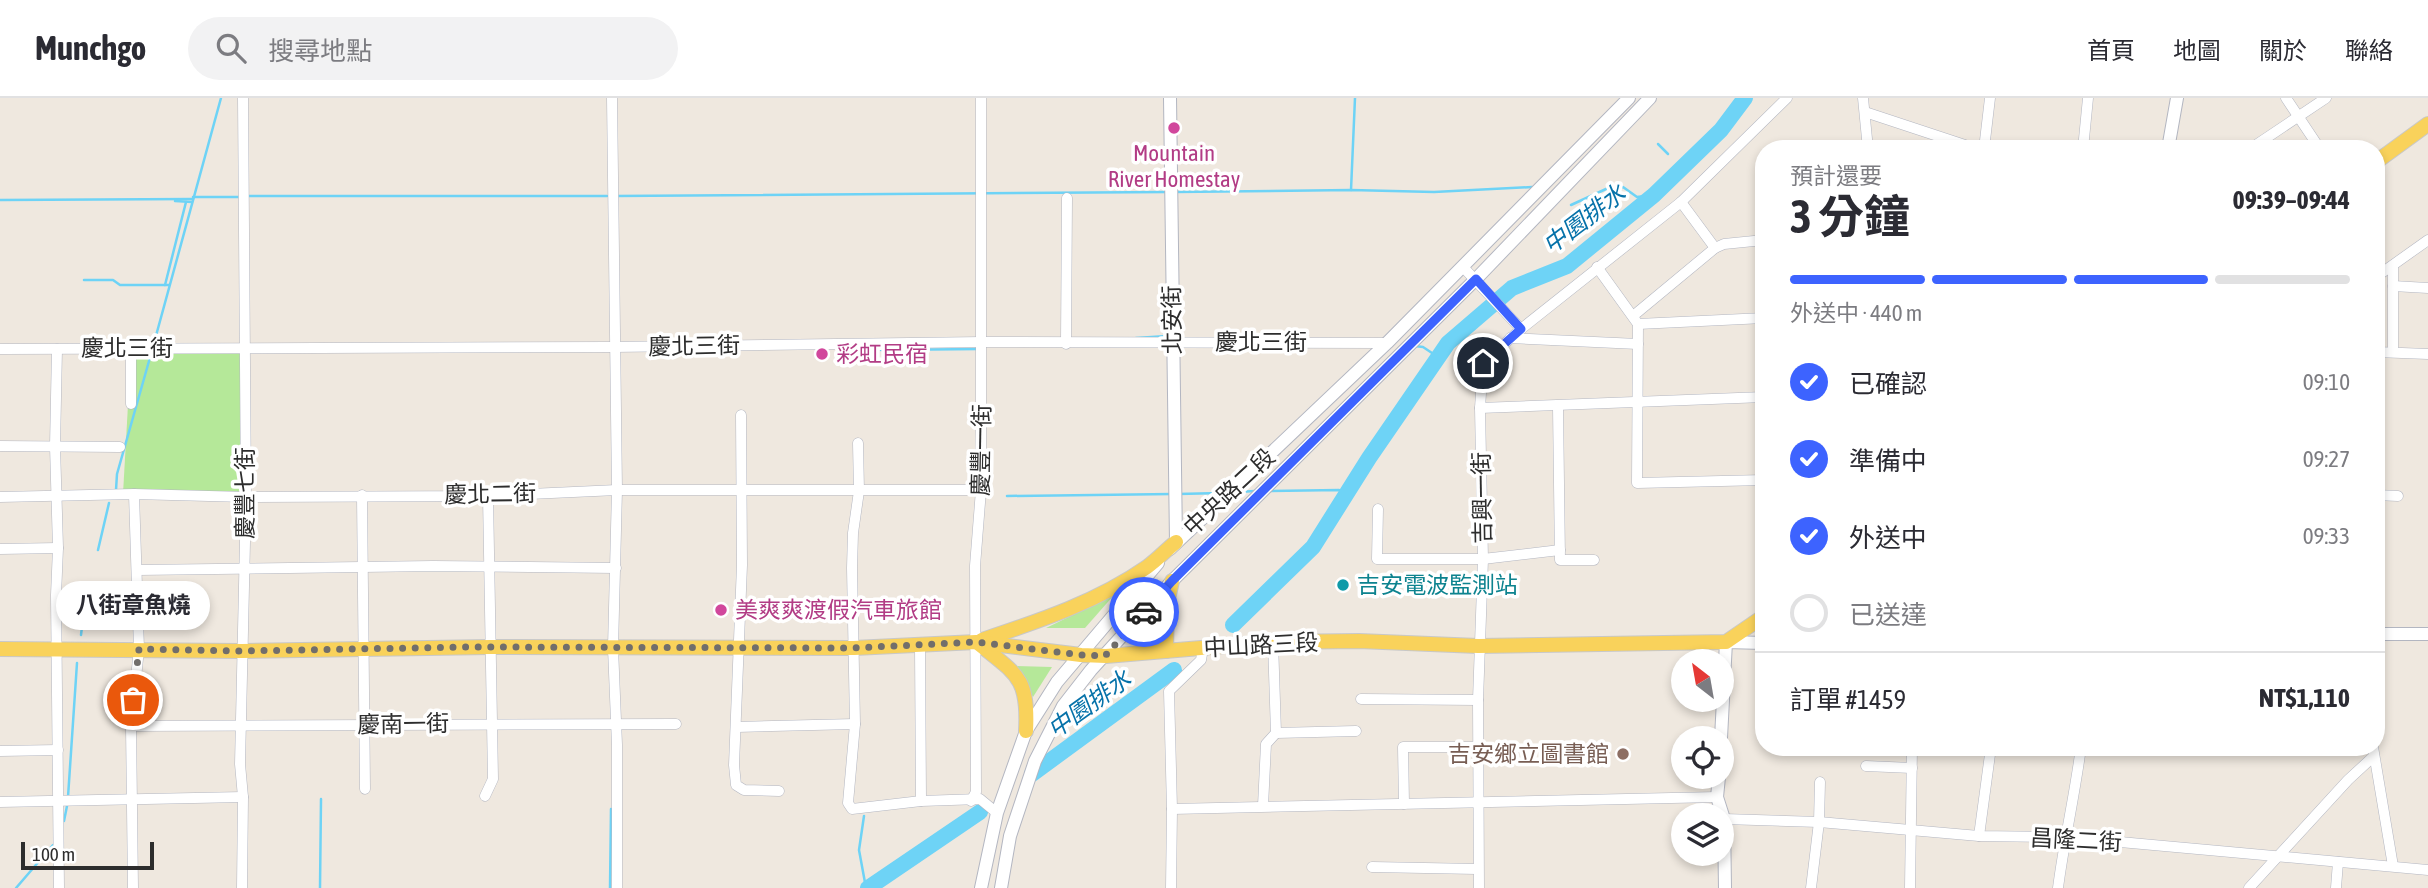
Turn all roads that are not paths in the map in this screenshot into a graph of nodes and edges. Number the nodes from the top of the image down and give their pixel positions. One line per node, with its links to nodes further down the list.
1 (243, 98): 46 (street, 慶豐七街)
2 (612, 98): 49 (street)
3 (981, 98): 41 (street, 慶豐一街)
4 (1170, 98): 42 (street, 北安街)
5 (1629, 98): 31 (street, 中央路二段)
6 (1650, 98): 34 (street, 中央路二段)
7 (1787, 98): 26 (street, 吉興一街)
8 (1863, 98): 14 (street)
9 (1990, 98): 19 (street)
10 (2088, 98): 20 (street)
11 (2177, 98): 21 (street)
12 (2286, 98): 15 (street)
13 (2326, 98): 15 (street)
14 (1865, 112): 17 (street); 18 (street)
15 (2297, 116): 22 (street); 23 (street)
16 (2428, 124): 24 (main road)
17 (1867, 140)
18 (1950, 140)
19 (1985, 140)
20 (2084, 140)
21 (2170, 140)
22 (2263, 140)
23 (2314, 140)
24 (2385, 155)
25 (1067, 198): 44 (street)
26 (1681, 202): 29 (street); 32 (street, 吉興一街)
27 (2428, 240): 30 (street)
28 (1755, 241): 29 (street)
29 (1715, 248): 38 (street)
30 (2393, 266): 33 (street); 35 (street)
31 (1463, 267): 34 (street); 43 (street, 中央路二段)
32 (1597, 267): 38 (street); 39 (street, 吉興一街)
33 (2385, 271)
34 (1476, 279): 39 (street); 89 (street, 中央路二段)
35 (2393, 286): 36 (street); 52 (street)
36 (2428, 288)
37 (1755, 318): 38 (street)
38 (1635, 320): 45 (street)
39 (1520, 327): 40 (street, 吉興一街)
40 (1510, 338): 45 (street); 58 (street, 吉興一街)
41 (982, 342): 44 (street, 慶北三街); 49 (street, 慶北三街); 66 (street, 慶豐一街)
42 (1172, 342): 43 (street, 慶北三街); 44 (street, 慶北三街); 78 (street, 北安街)
43 (1387, 343): 78 (street, 中央路二段)
44 (1066, 344)
45 (1638, 344): 56 (street)
46 (245, 347): 48 (street, 慶北三街); 49 (street, 慶北三街); 76 (street, 慶豐七街)
47 (57, 348): 48 (street, 慶北三街); 50 (street, 慶北三街); 62 (street)
48 (131, 348): 55 (street)
49 (613, 348): 67 (street)
50 (0, 349)
51 (2385, 352): 52 (street)
52 (2393, 352): 53 (street)
53 (2428, 354)
54 (1755, 397): 56 (street)
55 (131, 404)
56 (1638, 404): 57 (street); 64 (street)
57 (1558, 407): 58 (street); 81 (street)
58 (1480, 408): 82 (street, 吉興一街)
59 (741, 415): 65 (street)
60 (858, 443): 68 (street)
61 (0, 446): 62 (street)
62 (55, 446): 63 (street); 72 (street)
63 (120, 447)
64 (1755, 480)
65 (744, 489): 67 (street, 慶北二街); 68 (street, 慶北二街); 101 (street)
66 (981, 490): 68 (street, 慶北二街); 93 (street, 慶豐一街)
67 (617, 491): 73 (street, 慶北二街); 87 (street)
68 (859, 491): 103 (street)
69 (134, 494): 72 (street, 慶北二街); 76 (street, 慶北二街); 88 (street)
70 (362, 495): 73 (street, 慶北二街); 76 (street, 慶北二街); 85 (street)
71 (2385, 495): 74 (street)
72 (57, 496): 75 (street, 慶北二街); 79 (street)
73 (488, 496): 84 (street)
74 (2398, 496)
75 (0, 497)
76 (246, 497): 86 (street, 慶豐七街)
77 (1378, 509): 82 (street)
78 (1176, 542): 93 (main road); 110 (street, 中央路二段)
79 (58, 548): 80 (street); 107 (street)
80 (0, 549)
81 (1560, 550): 82 (street); 83 (street)
82 (1483, 559): 98 (street, 吉興一街)
83 (1594, 560)
84 (490, 566): 85 (street); 87 (street); 100 (street)
85 (364, 567): 86 (street); 99 (street)
86 (245, 568): 88 (street); 108 (street, 慶豐七街)
87 (616, 568): 102 (street)
88 (137, 570): 106 (street)
89 (1172, 581): 109 (main road); 111 (street, 中央路二段)
90 (1755, 622): 95 (main road)
91 (2385, 634): 92 (street)
92 (2428, 634)
93 (976, 642): 97 (main road, 中山路三段); 110 (main road, 中山路三段); 123 (main road); 146 (street, 慶豐一街)
94 (1273, 642): 98 (main road, 中山路三段); 104 (main road, 中山路三段); 125 (street)
95 (1726, 642): 96 (street); 98 (main road, 中山路三段); 121 (street)
96 (1755, 643)
97 (920, 646): 103 (main road, 中山路三段); 145 (street)
98 (1478, 646): 113 (street, 吉興一街)
99 (364, 647): 100 (main road, 中山路三段); 108 (main road, 中山路三段); 116 (street)
100 (490, 647): 102 (main road, 中山路三段); 114 (street)
101 (739, 647): 102 (main road, 中山路三段); 103 (main road, 中山路三段); 122 (street)
102 (613, 648): 115 (street)
103 (853, 648): 118 (street)
104 (1203, 648): 109 (main road, 中山路三段); 152 (street)
105 (0, 649): 107 (main road, 中山路三段)
106 (139, 649): 107 (main road, 中山路三段); 108 (main road, 中山路三段); 120 (street)
107 (57, 650): 127 (street)
108 (242, 651): 119 (street, 慶豐七街)
109 (1167, 651): 111 (main road, 中山路三段)
110 (1081, 655): 111 (main road, 中山路三段); 123 (street, 中央路二段)
111 (1105, 656): 171 (street, 中央路二段)
112 (1361, 699): 113 (street)
113 (1478, 700): 126 (street, 吉興一街)
114 (493, 723): 115 (street, 慶南一街); 116 (street, 慶南一街); 140 (street)
115 (616, 723): 117 (street, 慶南一街); 169 (street)
116 (366, 724): 119 (street, 慶南一街); 137 (street)
117 (676, 724)
118 (855, 724): 122 (street); 145 (street)
119 (241, 725): 120 (street, 慶南一街); 141 (street, 慶豐七街)
120 (131, 726): 143 (street)
121 (1722, 726)
122 (737, 727): 139 (street)
123 (1026, 731): 153 (street, 中央路二段)
124 (1356, 731): 125 (street)
125 (1276, 733): 151 (street)
126 (1478, 747): 148 (street, 吉興一街); 150 (street)
127 (58, 750): 128 (street); 144 (street)
128 (0, 751)
129 (1912, 756): 135 (street)
130 (1990, 756): 157 (street)
131 (2080, 756): 158 (street)
132 (2369, 756): 159 (street)
133 (2374, 756): 162 (street)
134 (1866, 766): 135 (street)
135 (1912, 768): 156 (street)
136 (1820, 782): 155 (street)
137 (365, 789)
138 (1717, 789): 142 (street)
139 (779, 791)
140 (485, 796)
141 (243, 797): 143 (street); 168 (street, 慶豐七街)
142 (1717, 797): 148 (street); 149 (street)
143 (132, 799): 144 (street); 167 (street)
144 (58, 801): 147 (street); 166 (street)
145 (921, 801): 146 (street)
146 (971, 801): 153 (street)
147 (0, 802)
148 (1479, 803): 150 (street); 164 (street, 吉興一街)
149 (1719, 803)
150 (1404, 804): 151 (street)
151 (1262, 806): 152 (street)
152 (1172, 809): 172 (street)
153 (997, 813): 170 (street, 中央路二段)
154 (1734, 818): 155 (street, 昌隆二街)
155 (1819, 822): 156 (street, 昌隆二街); 175 (street)
156 (1913, 831): 157 (street, 昌隆二街); 176 (street)
157 (1979, 835): 158 (street, 昌隆二街)
158 (2064, 837): 159 (street, 昌隆二街); 177 (street)
159 (2277, 858): 160 (street, 昌隆二街); 178 (street)
160 (2338, 862): 162 (street, 昌隆二街); 179 (street)
161 (1725, 866): 174 (street)
162 (2393, 866): 165 (street, 昌隆二街)
163 (1371, 867): 164 (street)
164 (1477, 869): 173 (street, 吉興一街)
165 (2428, 870)
166 (59, 888)
167 (133, 888)
168 (242, 888)
169 (617, 888)
170 (981, 888)
171 (1001, 888)
172 (1171, 888)
173 (1479, 888)
174 (1725, 888)
175 (1811, 888)
176 (1910, 888)
177 (2058, 888)
178 (2249, 888)
179 (2336, 888)

